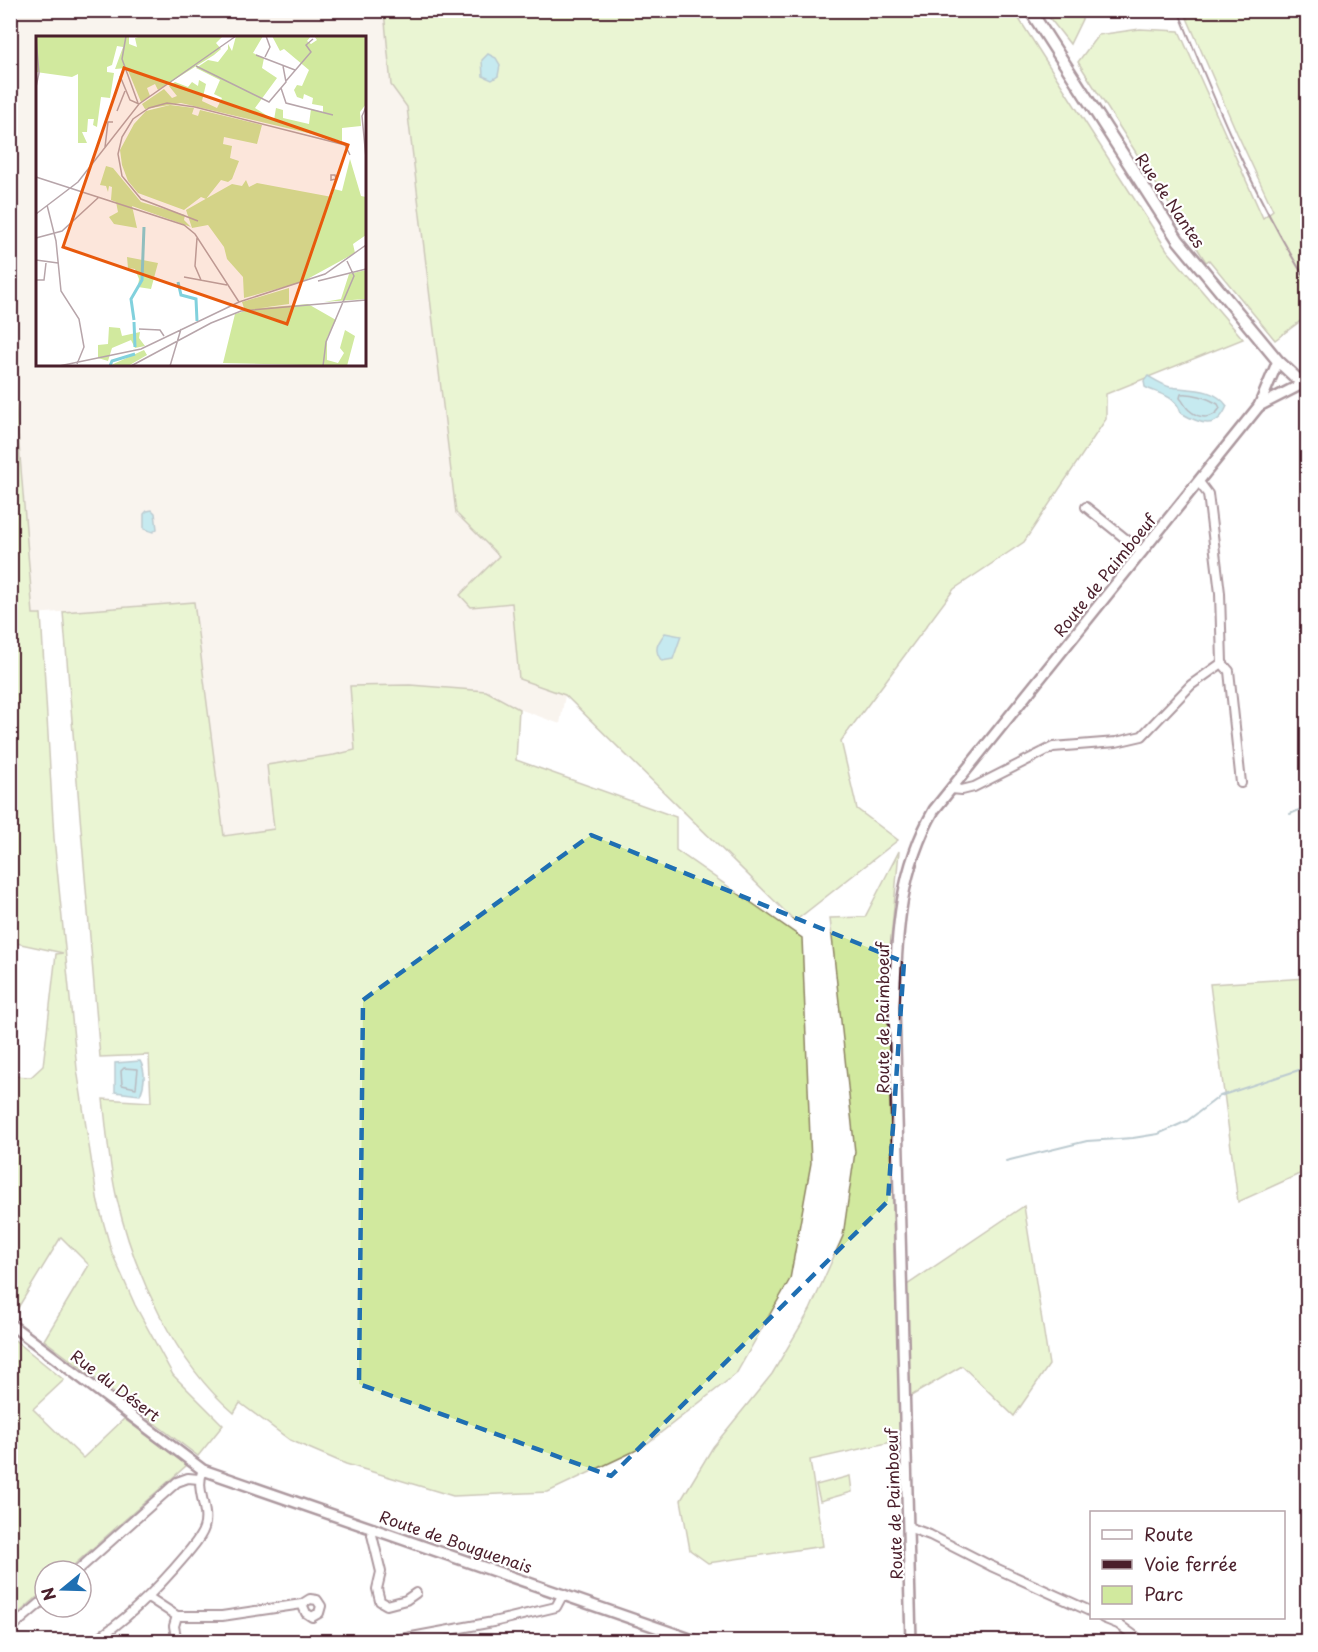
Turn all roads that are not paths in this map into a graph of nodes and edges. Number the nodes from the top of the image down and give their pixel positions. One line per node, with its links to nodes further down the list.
1 (1030, 10): 2 (main road, Rue de Nantes)
2 (1278, 361): 3 (main road, Rue de Nantes); 4 (street, Route de Paimboeuf)
3 (1305, 387): 4 (street, Route de Paimboeuf)
4 (1259, 406): 5 (street, Route de Paimboeuf)
5 (1199, 482): 7 (street, Route de Paimboeuf); 8 (street)
6 (1086, 507): 7 (street)
7 (1142, 552): 10 (street, Route de Paimboeuf)
8 (1222, 663): 9 (street); 10 (street)
9 (1241, 783)
10 (951, 789): 13 (street, Route de Paimboeuf)
11 (10, 1323): 12 (street, Rue du Désert)
12 (201, 1474): 14 (street, Route de Bouguenais); 15 (street); 18 (street)
13 (908, 1527): 21 (street); 29 (street, Route de Paimboeuf)
14 (373, 1528): 16 (street); 17 (street, Route de Bouguenais)
15 (90, 1559)
16 (416, 1593)
17 (563, 1594): 27 (street); 28 (street, Route de Bouguenais)
18 (148, 1597): 22 (street); 25 (street)
19 (302, 1604): 22 (street)
20 (33, 1609): 24 (street)
21 (1090, 1611)
22 (177, 1616): 26 (street)
23 (1107, 1619): 30 (street)
24 (10, 1629)
25 (92, 1641)
26 (177, 1641)
27 (390, 1641)
28 (699, 1641)
29 (911, 1641)
30 (1143, 1641)

